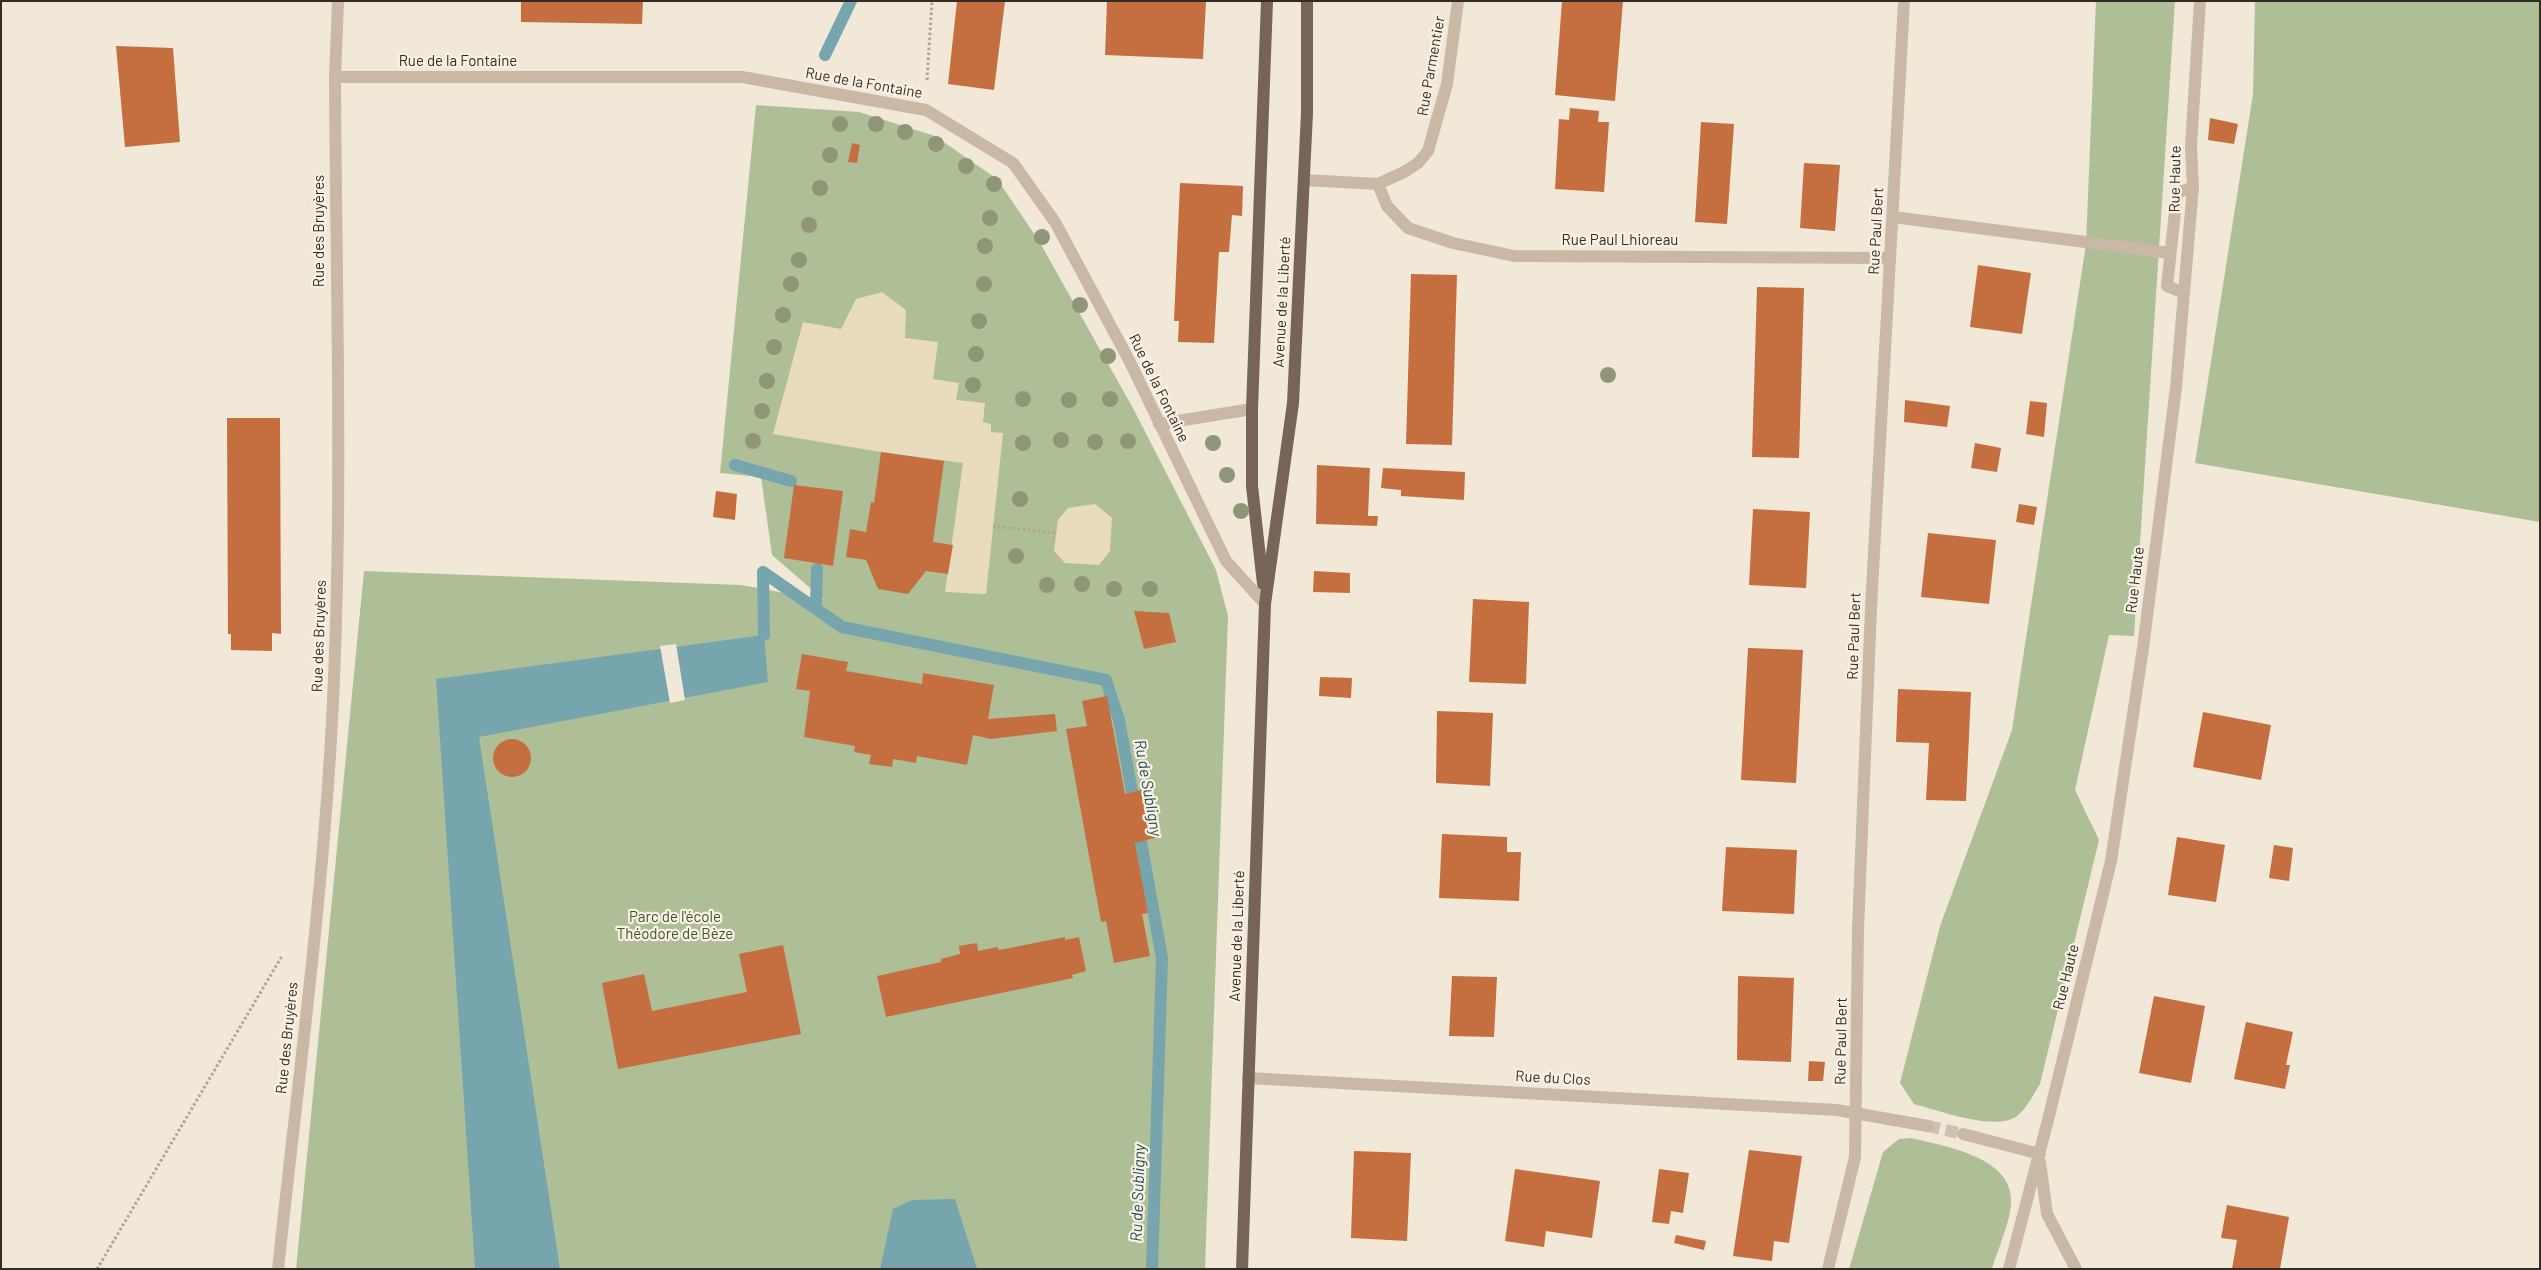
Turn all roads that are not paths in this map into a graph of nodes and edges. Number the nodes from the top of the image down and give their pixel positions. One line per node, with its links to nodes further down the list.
1 (338, 1): 7 (street, Rue des Bruyères)
2 (1267, 1): 15 (main road, Avenue de la Liberté)
3 (1307, 1): 8 (main road, Avenue de la Liberté)
4 (1458, 1): 9 (street, Rue Parmentier)
5 (1904, 1): 11 (street, Rue Paul Bert)
6 (2200, 1): 10 (street, Rue Haute)
7 (335, 77): 16 (street, Rue de la Fontaine); 23 (street, Rue des Bruyères)
8 (1304, 180): 9 (street, Rue Parmentier); 17 (main road, Avenue de la Liberté)
9 (1378, 184): 13 (street, Rue Paul Lhioreau)
10 (2193, 187): 12 (street); 14 (street, Rue Haute)
11 (1893, 217): 12 (street); 13 (street, Rue Paul Bert)
12 (2170, 253): 14 (street)
13 (1890, 258): 19 (street, Rue Paul Bert)
14 (2184, 293): 22 (street, Rue Haute)
15 (1252, 409): 16 (street); 17 (main road, Avenue de la Liberté)
16 (1158, 424): 17 (street, Rue de la Fontaine)
17 (1265, 604): 18 (main road, Avenue de la Liberté)
18 (1248, 1078): 19 (street, Rue du Clos); 24 (main road, Avenue de la Liberté)
19 (1856, 1113): 20 (street); 25 (street, Rue Paul Bert)
20 (1928, 1126)
21 (1963, 1134): 22 (street)
22 (2040, 1154): 26 (street, Rue Haute); 27 (street)
23 (278, 1269)
24 (1242, 1269)
25 (1828, 1269)
26 (2009, 1269)
27 (2076, 1269)

